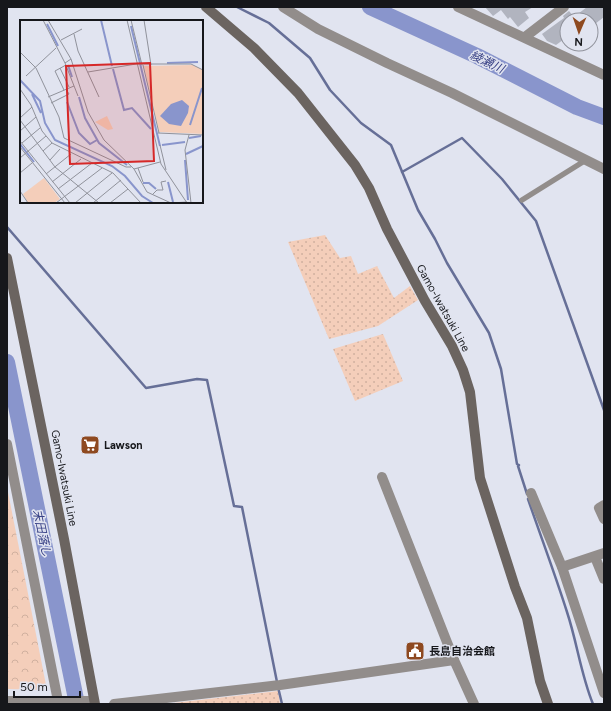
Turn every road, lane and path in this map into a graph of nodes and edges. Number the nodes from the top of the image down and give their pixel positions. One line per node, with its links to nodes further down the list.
1 (206, 7): 26 (main road, Gamo-Iwatsuki Line)
2 (283, 7): 7 (street)
3 (458, 7): 5 (street)
4 (564, 7): 5 (street)
5 (524, 37): 6 (street)
6 (601, 71)
7 (586, 159): 8 (street); 9 (lane)
8 (604, 169)
9 (522, 200)
10 (7, 258): 23 (main road, Gamo-Iwatsuki Line)
11 (7, 444): 22 (street)
12 (382, 477): 19 (street)
13 (531, 493): 17 (street)
14 (604, 505): 15 (street)
15 (604, 519)
16 (599, 555): 17 (street); 18 (street)
17 (562, 567): 20 (street)
18 (604, 579)
19 (454, 660): 24 (street); 25 (street)
20 (604, 693)
21 (7, 701): 22 (street)
22 (63, 702): 23 (street)
23 (97, 703)
24 (114, 704)
25 (474, 704)
26 (548, 704)

